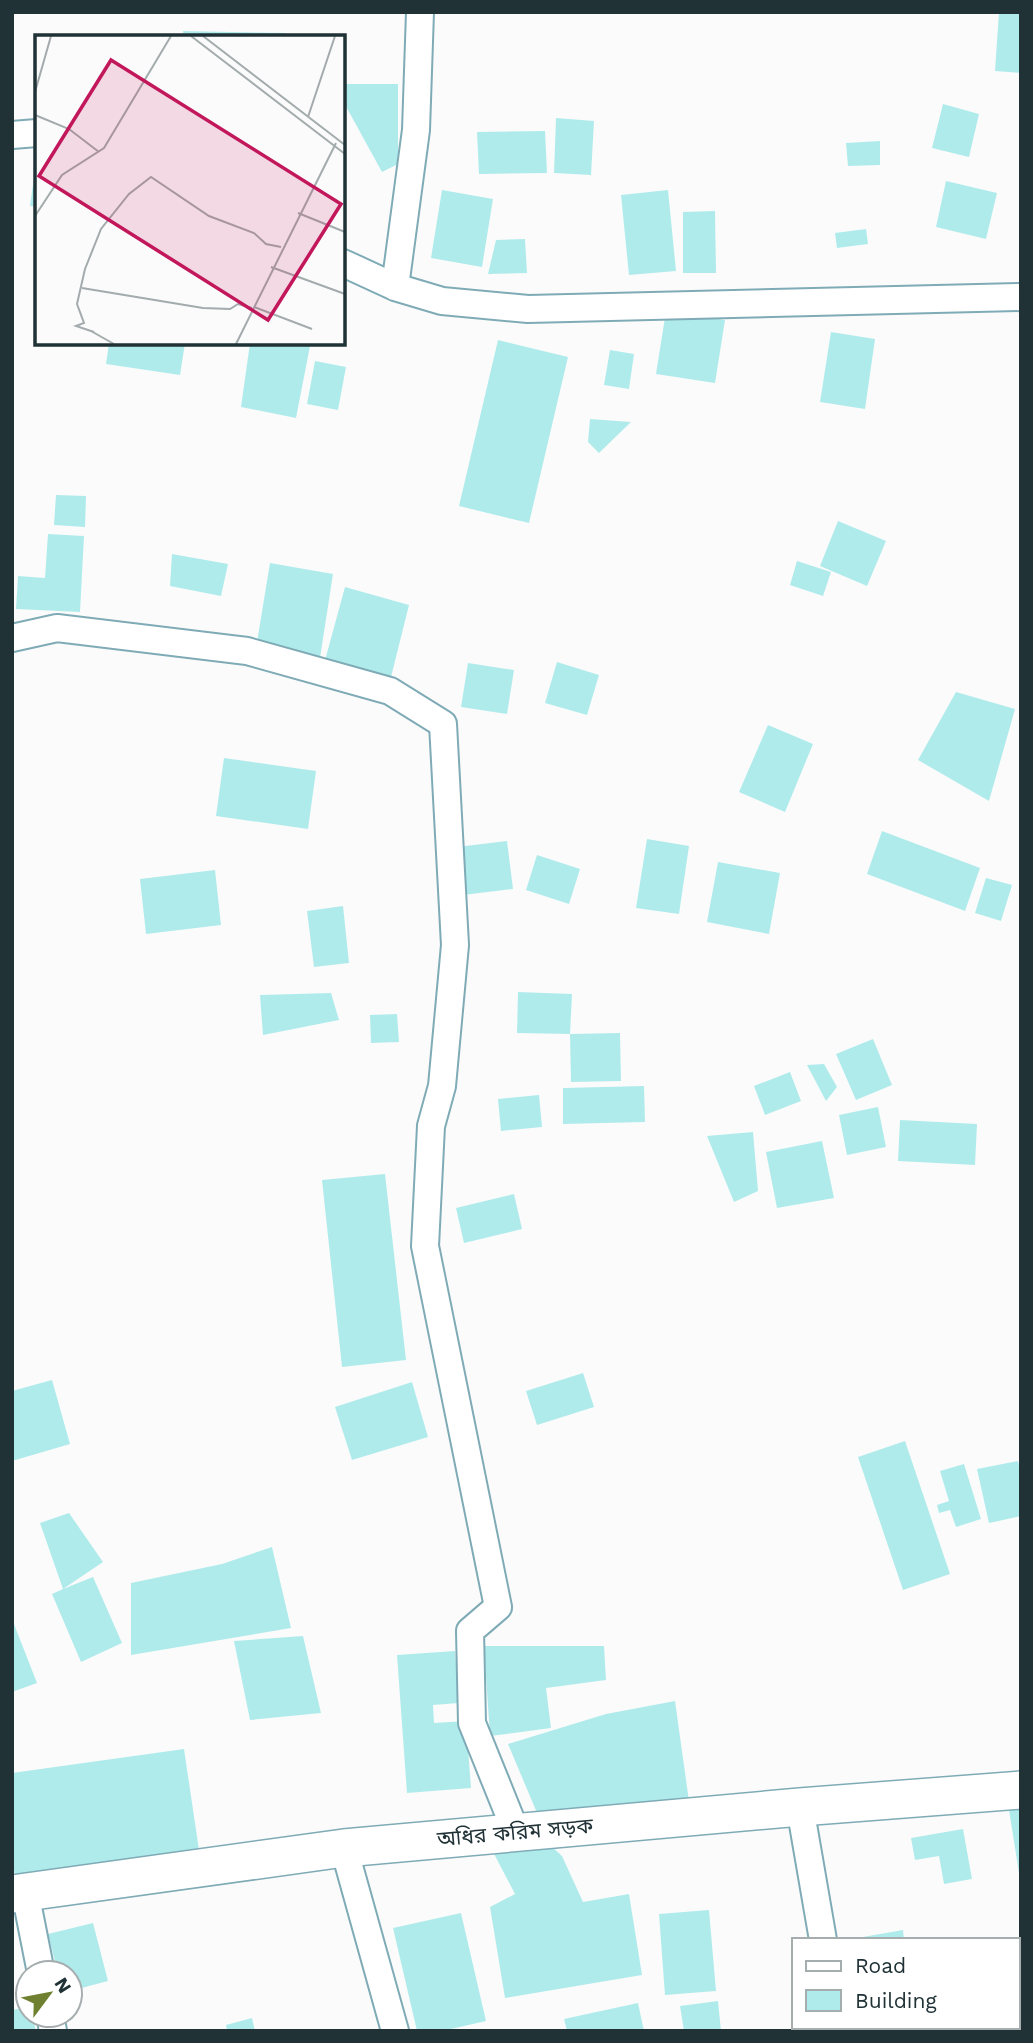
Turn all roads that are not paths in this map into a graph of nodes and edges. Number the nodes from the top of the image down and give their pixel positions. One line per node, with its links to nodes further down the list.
1 (420, 12): 5 (street)
2 (35, 133): 3 (street)
3 (12, 135)
4 (345, 264): 5 (street)
5 (395, 287): 6 (street)
6 (1021, 297)
7 (12, 638): 10 (street)
8 (1021, 1790): 9 (main road, অধির করিম সড়ক)
9 (800, 1807): 10 (main road, অধির করিম সড়ক); 13 (street)
10 (516, 1832): 11 (main road, অধির করিম সড়ক)
11 (344, 1848): 12 (main road, অধির করিম সড়ক); 15 (street)
12 (19, 1893): 14 (street)
13 (823, 1938)
14 (37, 1959)
15 (395, 2031)

